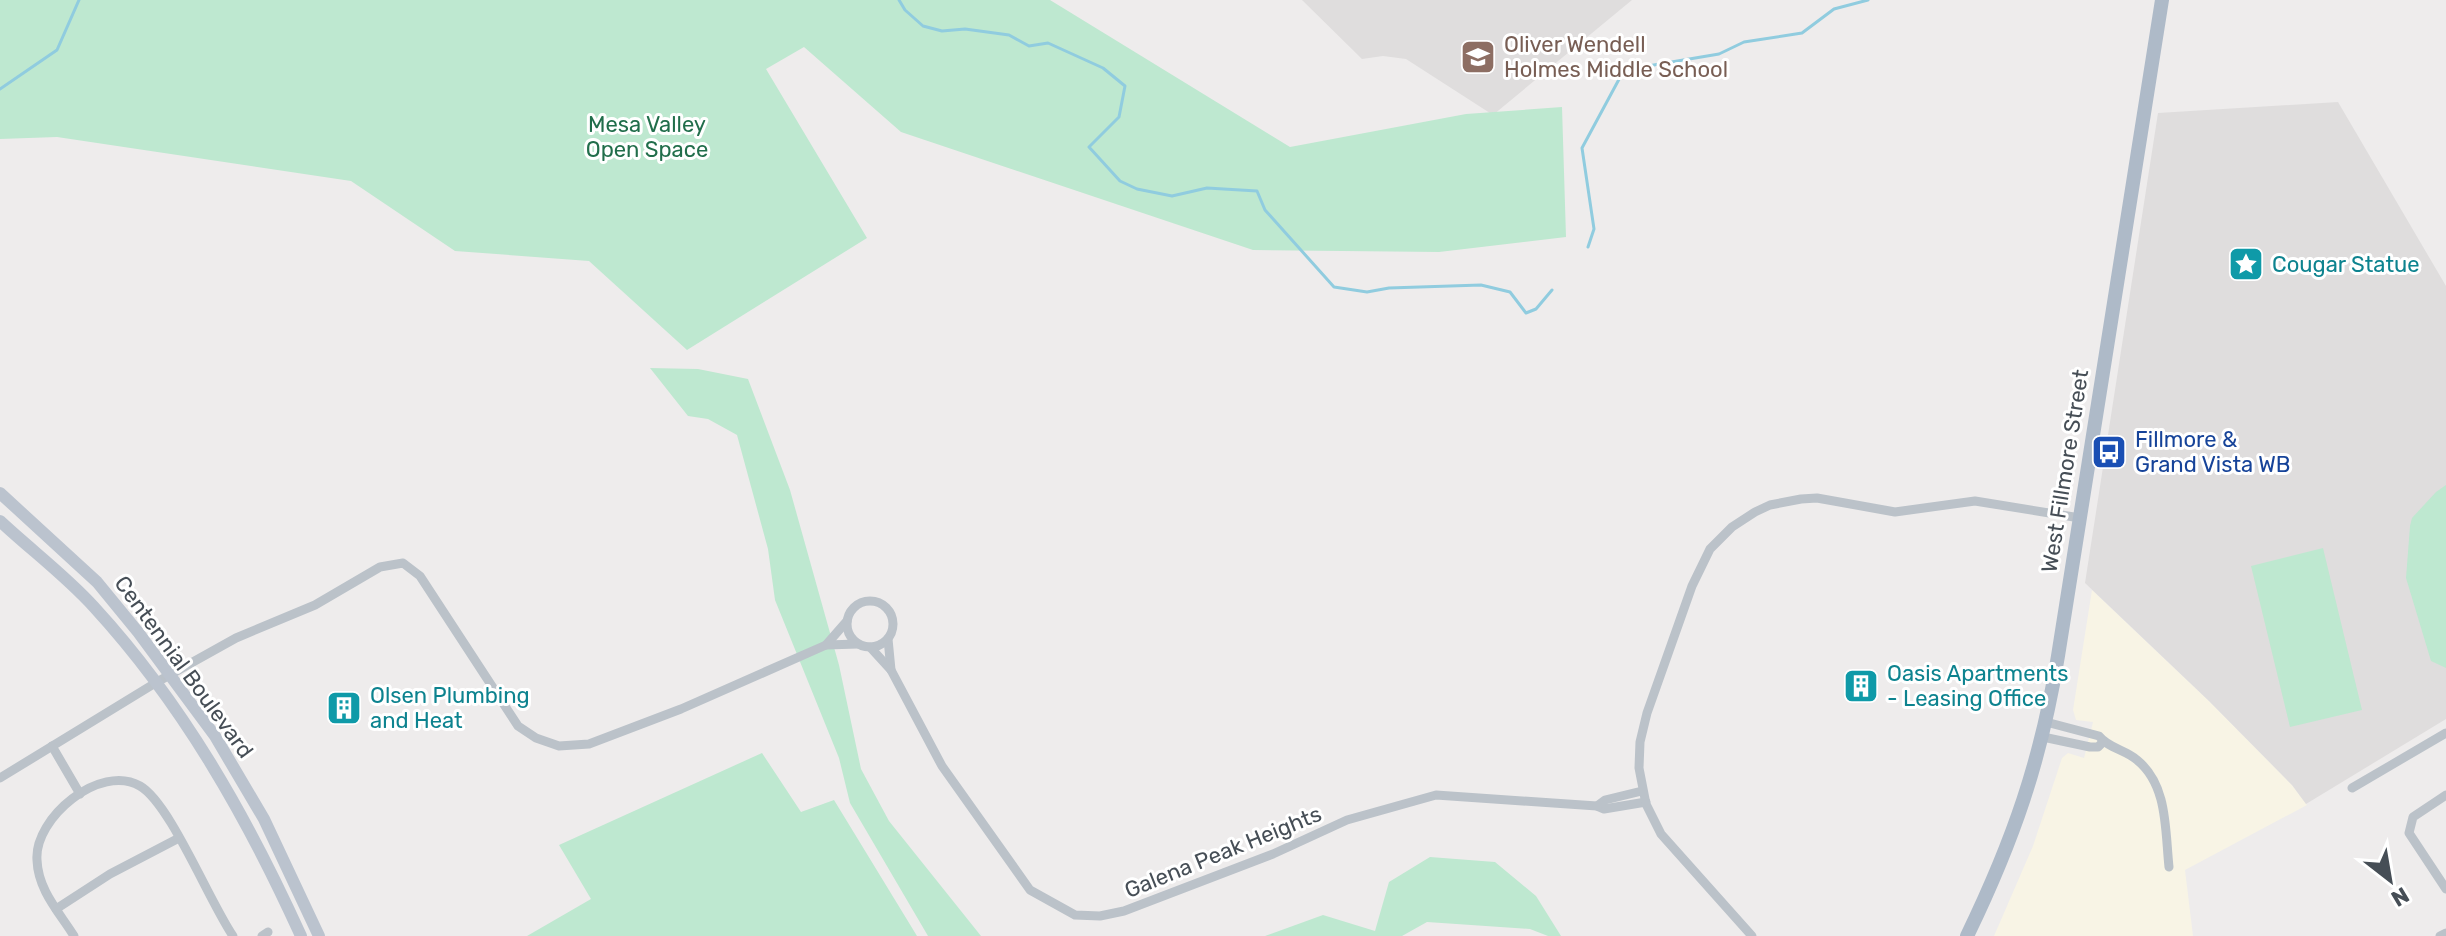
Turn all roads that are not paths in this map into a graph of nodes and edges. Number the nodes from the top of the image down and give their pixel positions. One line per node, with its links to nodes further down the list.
1 (2162, 0): 3 (main road, West Fillmore Street)
2 (0, 493): 11 (main road, Centennial Boulevard)
3 (2080, 518): 13 (main road, West Fillmore Street); 19 (street)
4 (0, 521): 12 (main road, Centennial Boulevard)
5 (847, 621): 6 (street); 7 (street); 8 (street)
6 (888, 639): 9 (street); 10 (street)
7 (858, 644): 8 (street); 9 (street)
8 (826, 645): 11 (street)
9 (870, 647): 10 (street)
10 (891, 670): 23 (street, Galena Peak Heights)
11 (170, 674): 12 (street); 32 (main road, Centennial Boulevard)
12 (157, 682): 16 (street); 31 (main road, Centennial Boulevard)
13 (2045, 729): 15 (street); 15 (street); 34 (main road, West Fillmore Street)
14 (2446, 733): 18 (street)
15 (2103, 742): 25 (street)
16 (52, 746): 17 (street); 20 (street)
17 (0, 778)
18 (2352, 788)
19 (1642, 791): 22 (street); 23 (street, Galena Peak Heights)
20 (80, 794): 24 (street); 27 (street)
21 (2446, 795): 26 (street)
22 (1646, 802): 23 (street, Galena Peak Heights); 33 (street)
23 (1597, 806)
24 (179, 838): 27 (street); 30 (street)
25 (2169, 867)
26 (2446, 889)
27 (56, 909): 29 (street)
28 (2446, 933): 35 (street)
29 (74, 936)
30 (233, 936)
31 (301, 936)
32 (319, 936)
33 (1752, 936)
34 (1967, 936)
35 (2440, 936)

